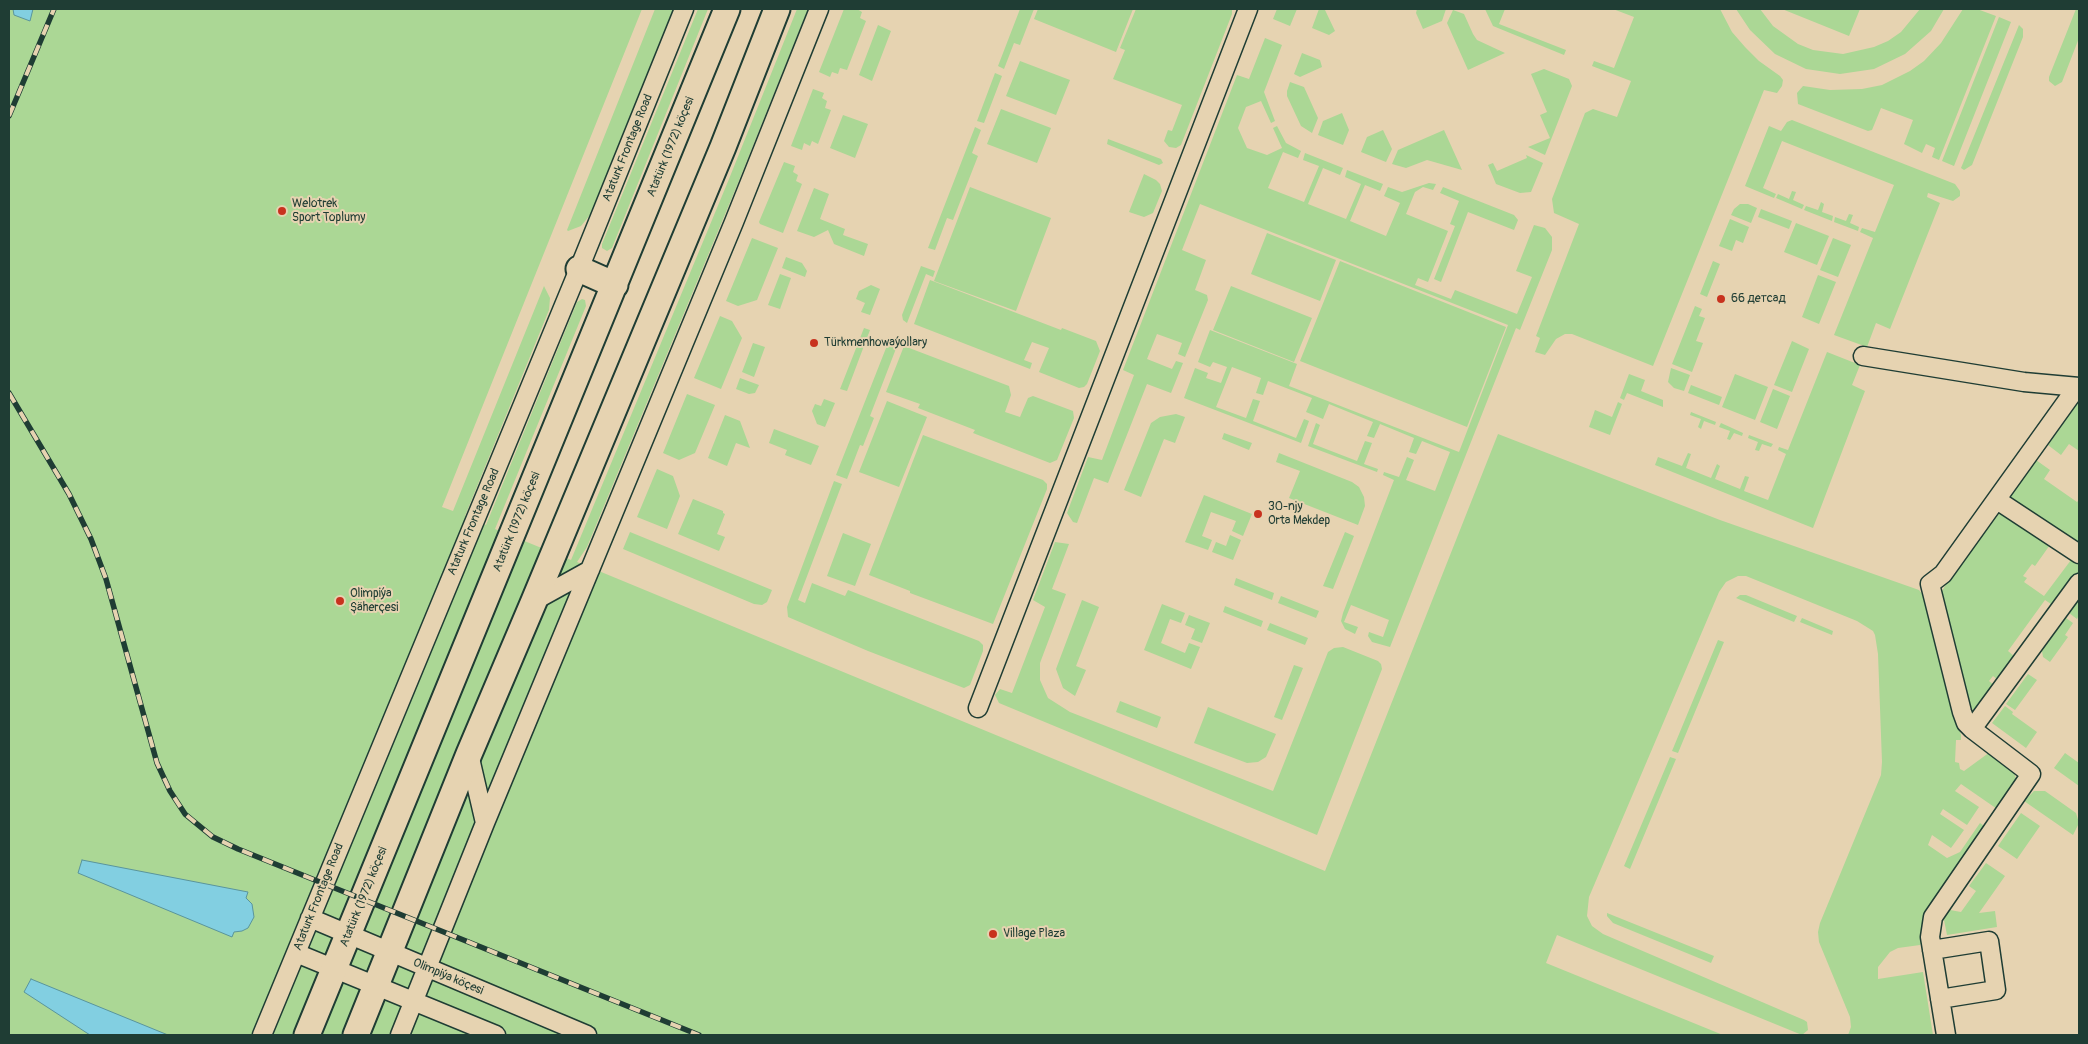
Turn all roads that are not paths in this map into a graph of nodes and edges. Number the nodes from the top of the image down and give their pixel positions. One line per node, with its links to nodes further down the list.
1 (684, 9): 6 (street, Ataturk Frontage Road)
2 (727, 9): 7 (main road, Atatürk (1972) köçesi)
3 (777, 9): 14 (main road)
4 (819, 9): 12 (street)
5 (1248, 9): 15 (street)
6 (579, 269): 7 (main road); 19 (street, Ataturk Frontage Road)
7 (615, 285): 20 (main road, Atatürk (1972) köçesi)
8 (1863, 356): 9 (street)
9 (2078, 387): 10 (street)
10 (1997, 500): 11 (street); 16 (street)
11 (2079, 554)
12 (590, 570): 14 (street); 18 (street)
13 (2079, 583): 16 (street)
14 (534, 601): 17 (main road)
15 (978, 708)
16 (1972, 729): 21 (street)
17 (469, 754): 18 (street); 22 (main road)
18 (485, 823): 24 (street)
19 (310, 918): 20 (street, Olimpiýa köçesi); 23 (street, Ataturk Frontage Road)
20 (349, 934): 22 (street, Olimpiýa köçesi); 25 (main road, Atatürk (1972) köçesi)
21 (1932, 950): 27 (street); 27 (street)
22 (390, 952): 24 (street, Olimpiýa köçesi); 26 (main road)
23 (296, 953): 25 (street); 29 (street, Ataturk Frontage Road)
24 (427, 968): 28 (street); 34 (street, Olimpiýa köçesi)
25 (334, 969): 26 (street); 30 (main road, Atatürk (1972) köçesi)
26 (376, 986): 28 (street); 31 (main road)
27 (1940, 999): 35 (street)
28 (414, 1001): 32 (street); 33 (street)
29 (262, 1035)
30 (306, 1035)
31 (356, 1035)
32 (400, 1035)
33 (496, 1035)
34 (587, 1035)
35 (1946, 1035)

